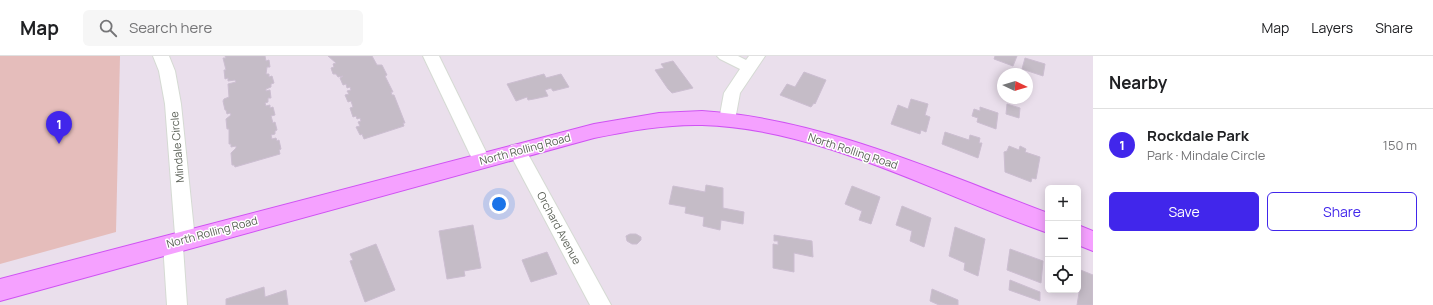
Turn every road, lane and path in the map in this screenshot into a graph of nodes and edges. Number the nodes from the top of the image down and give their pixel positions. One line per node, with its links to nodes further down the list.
1 (161, 56): 10 (street, Mindale Circle)
2 (431, 56): 7 (street)
3 (725, 56): 4 (street)
4 (753, 61): 5 (street)
5 (727, 120): 6 (main road, North Rolling Road); 8 (main road, North Rolling Road)
6 (517, 150): 7 (main road, North Rolling Road); 14 (street, Orchard Avenue)
7 (481, 160): 10 (main road, North Rolling Road)
8 (1045, 222)
9 (1081, 236): 11 (main road)
10 (179, 241): 12 (main road, North Rolling Road); 13 (street, Mindale Circle)
11 (1093, 241)
12 (0, 290)
13 (177, 305)
14 (601, 305)

